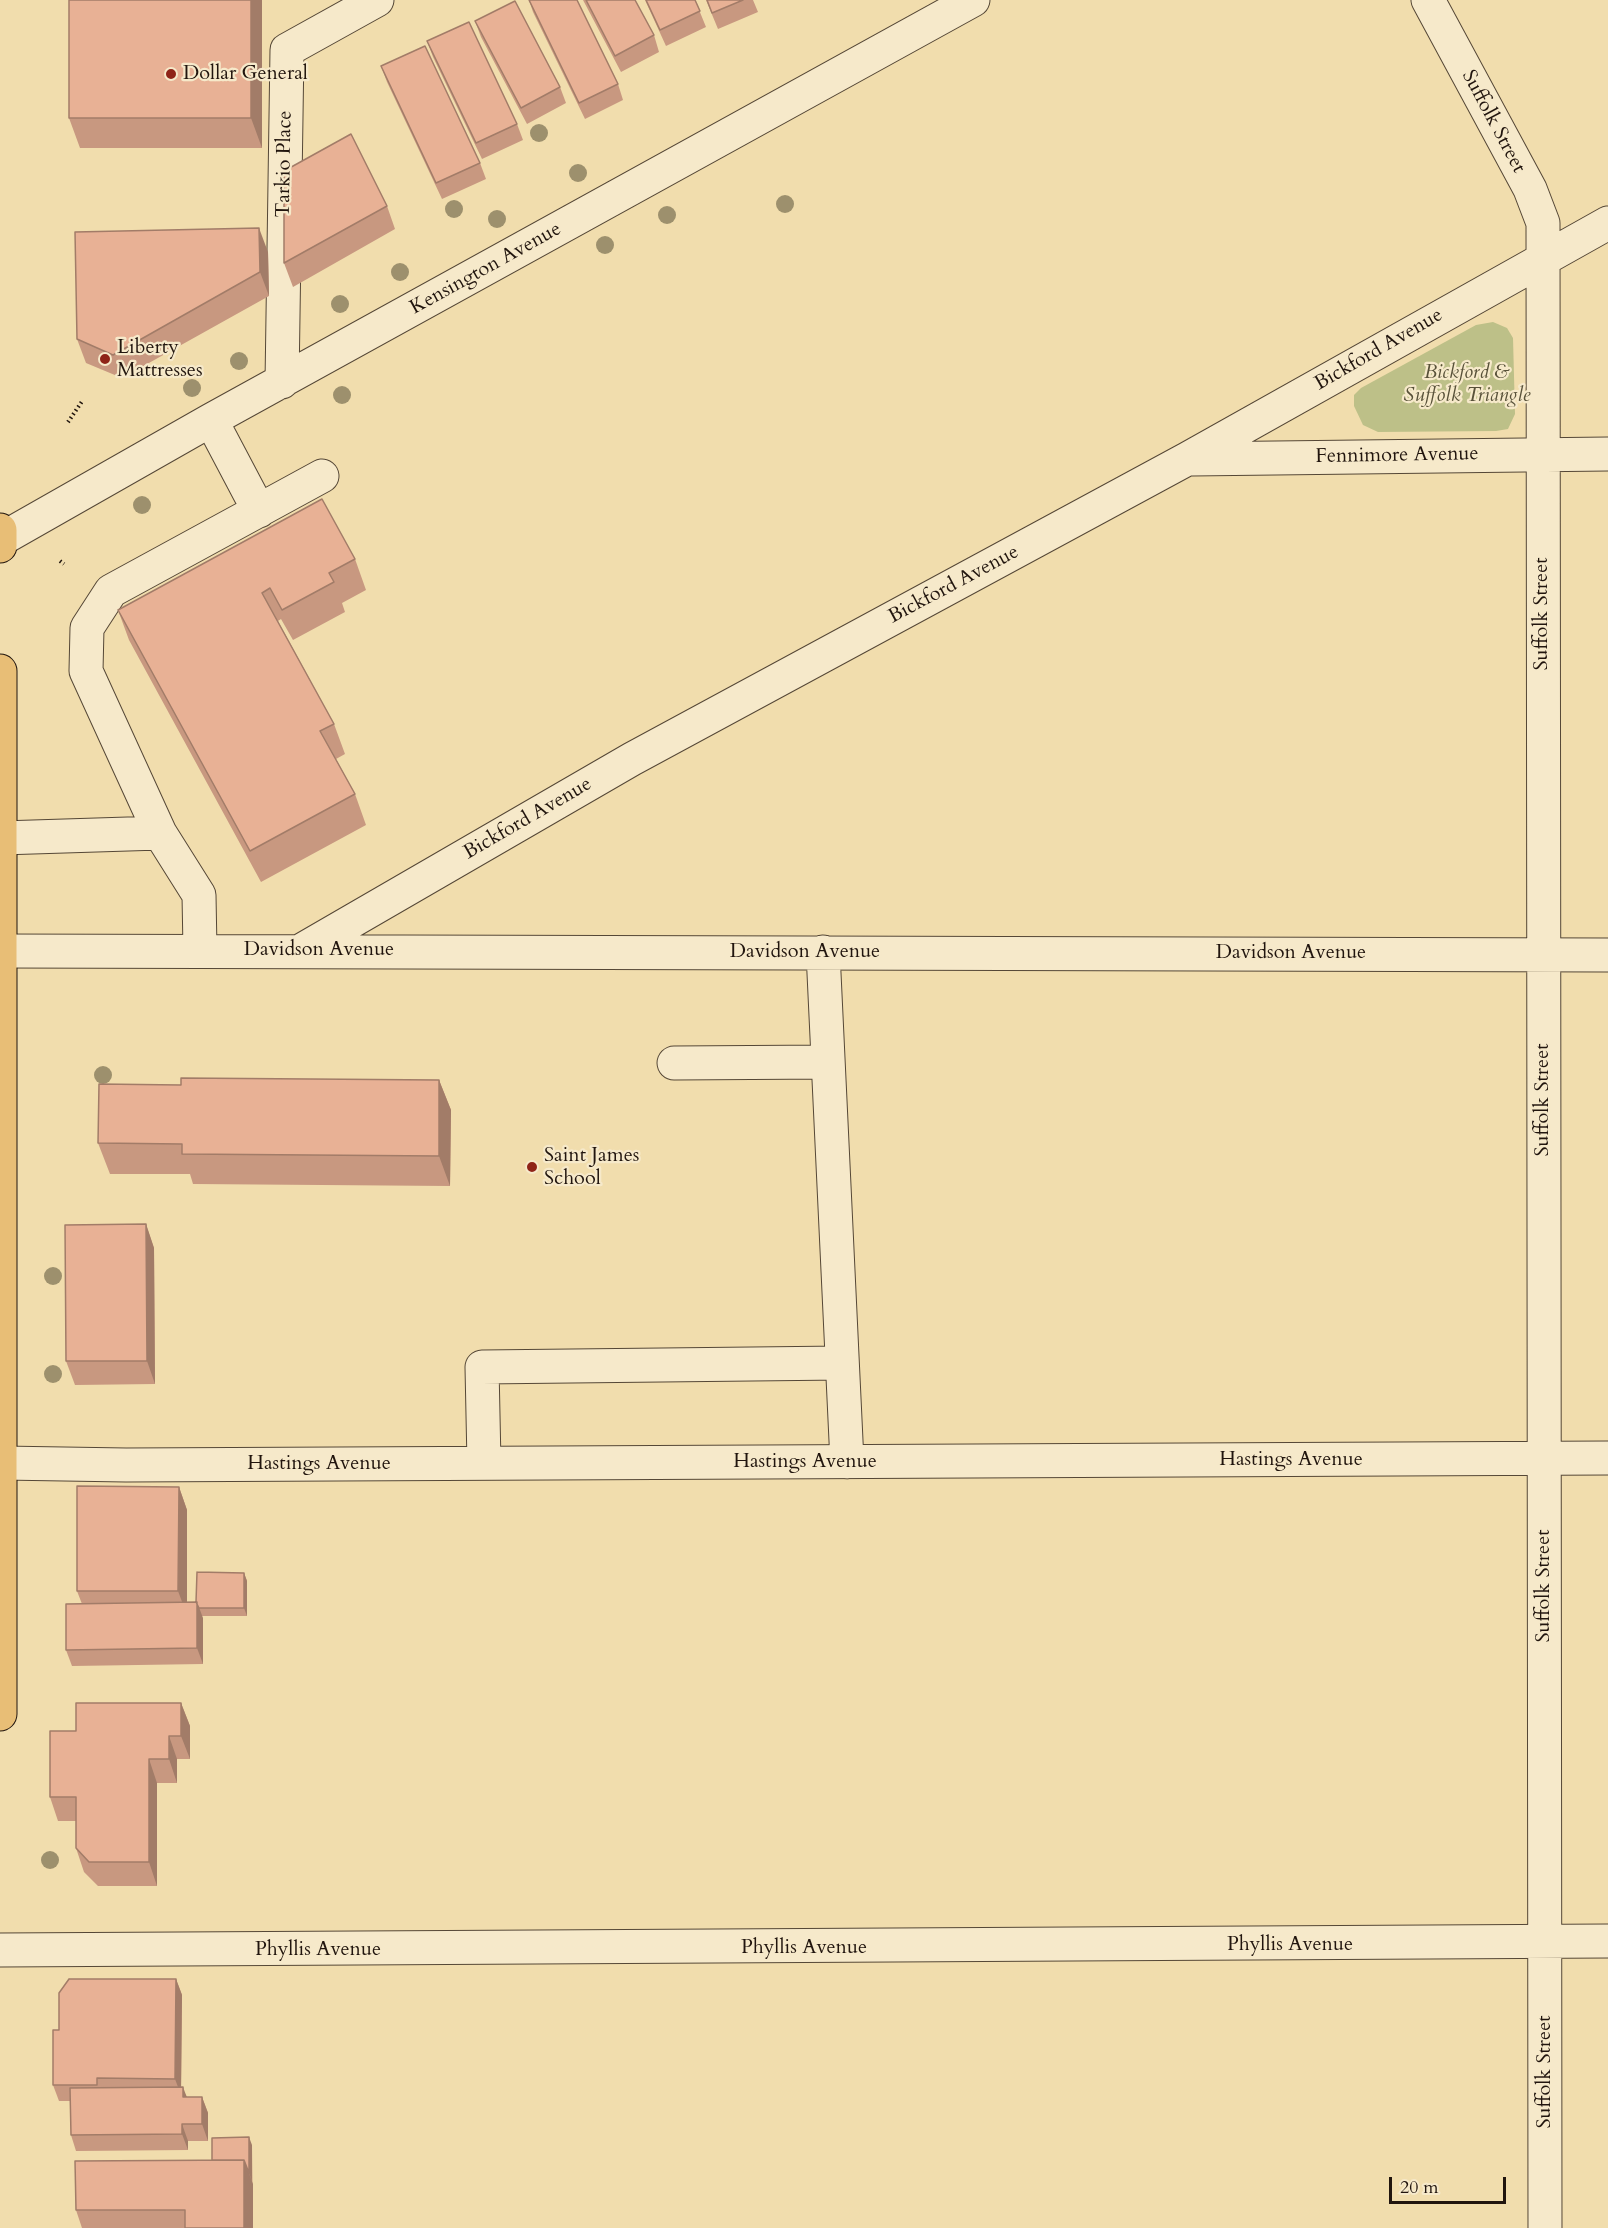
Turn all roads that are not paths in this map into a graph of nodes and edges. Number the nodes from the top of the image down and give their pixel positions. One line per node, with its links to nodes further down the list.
1 (377, 0): 6 (street, Tarkio Place)
2 (973, 0): 6 (street, Kensington Avenue)
3 (1428, 0): 5 (street, Suffolk Street)
4 (1608, 222): 5 (street, Bickford Avenue)
5 (1543, 258): 8 (street, Suffolk Street); 10 (street, Bickford Avenue)
6 (282, 382): 7 (street, Kensington Avenue)
7 (211, 420): 12 (street); 14 (street, Kensington Avenue)
8 (1541, 454): 9 (street, Fennimore Avenue); 10 (street, Fennimore Avenue); 24 (street, Suffolk Street)
9 (1608, 454)
10 (1187, 459): 21 (street, Bickford Avenue)
11 (322, 476): 12 (street)
12 (259, 511): 18 (street)
13 (0, 530): 14 (main road)
14 (0, 540): 15 (main road)
15 (0, 546)
16 (0, 671): 17 (main road)
17 (0, 778): 19 (main road)
18 (159, 833): 19 (street); 20 (street)
19 (1, 838): 22 (main road)
20 (200, 950): 21 (street, Davidson Avenue); 22 (street, Davidson Avenue)
21 (301, 950): 23 (street, Davidson Avenue)
22 (2, 951): 26 (main road)
23 (823, 952): 24 (street, Davidson Avenue); 27 (street)
24 (1543, 954): 25 (street, Davidson Avenue); 31 (street, Suffolk Street)
25 (1608, 955)
26 (1, 1005): 29 (main road)
27 (828, 1062): 28 (street); 30 (street)
28 (674, 1063)
29 (1, 1264): 34 (main road)
30 (842, 1363): 33 (street); 35 (street)
31 (1544, 1458): 32 (street, Hastings Avenue); 33 (street, Hastings Avenue); 38 (street, Suffolk Street)
32 (1608, 1458)
33 (847, 1462): 35 (street, Hastings Avenue)
34 (2, 1463): 35 (street, Hastings Avenue); 36 (main road)
35 (484, 1463)
36 (0, 1714)
37 (1608, 1941): 38 (street, Phyllis Avenue)
38 (1545, 1942): 39 (street, Phyllis Avenue); 40 (street, Suffolk Street)
39 (0, 1950)
40 (1545, 2228)

